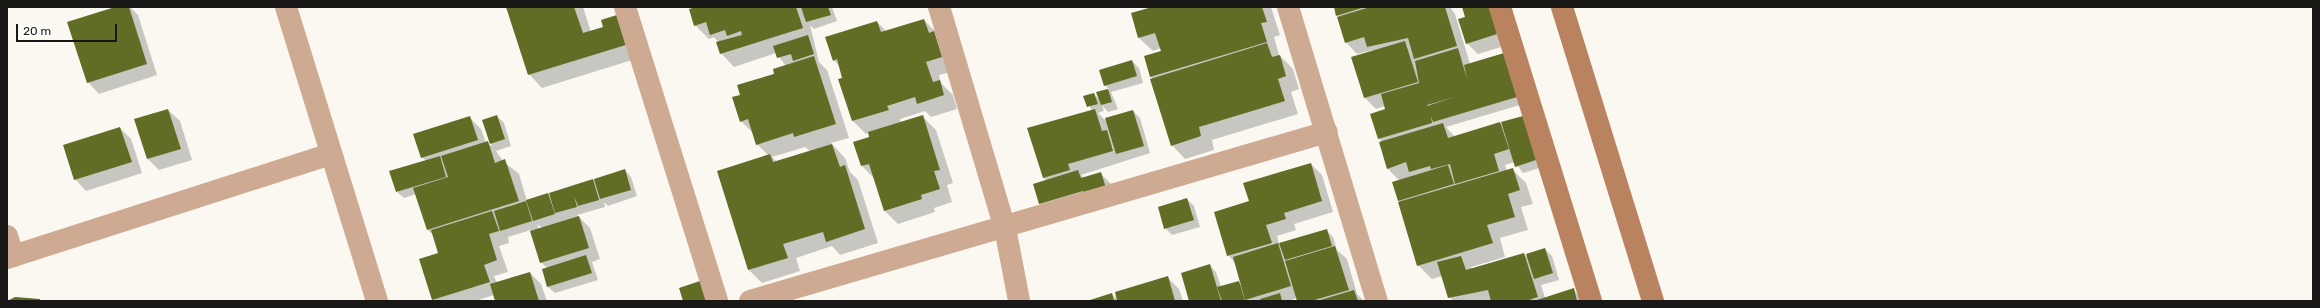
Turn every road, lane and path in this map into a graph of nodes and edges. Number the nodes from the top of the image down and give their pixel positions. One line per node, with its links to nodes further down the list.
1 (286, 7): 8 (street)
2 (625, 7): 13 (street)
3 (939, 7): 9 (street)
4 (1288, 7): 7 (street)
5 (1500, 7): 17 (street)
6 (1562, 7): 18 (street)
7 (1327, 132): 9 (street); 16 (street)
8 (331, 154): 11 (street); 12 (street)
9 (1005, 228): 14 (street); 15 (street)
10 (7, 236): 11 (street)
11 (10, 257)
12 (377, 301)
13 (717, 301)
14 (750, 301)
15 (1019, 301)
16 (1377, 301)
17 (1591, 301)
18 (1653, 301)

